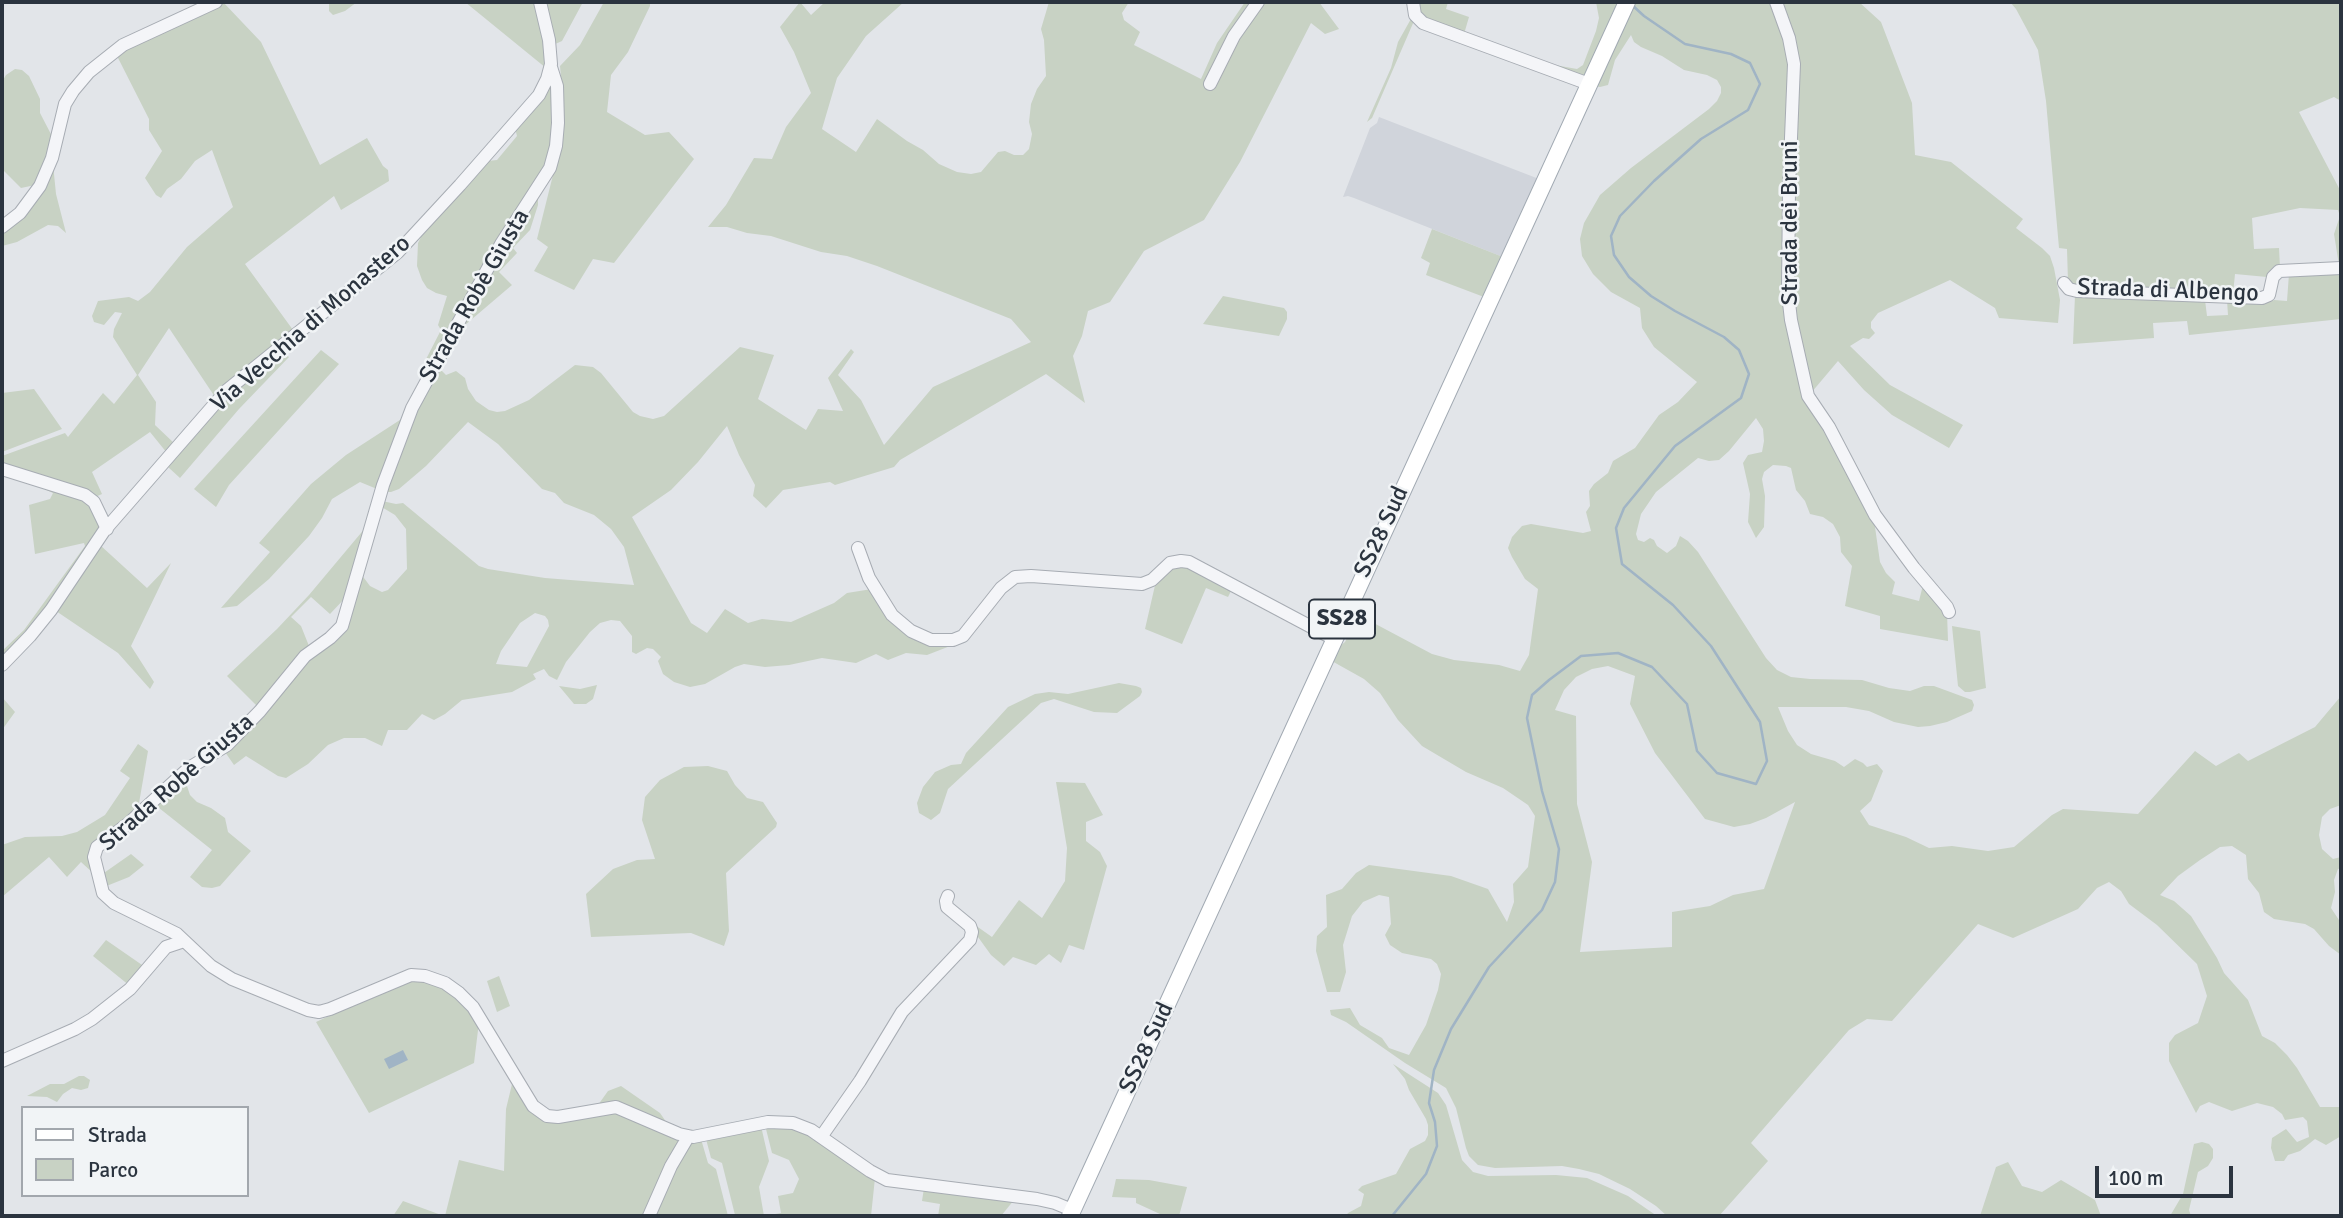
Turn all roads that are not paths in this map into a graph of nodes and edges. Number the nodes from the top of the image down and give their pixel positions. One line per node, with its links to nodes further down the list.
1 (216, 2): 10 (street)
2 (540, 2): 7 (street)
3 (1258, 2): 8 (street)
4 (1413, 2): 9 (street)
5 (1628, 2): 9 (main road, SS28 Sud / SS28)
6 (1776, 2): 16 (street, Strada dei Bruni)
7 (551, 67): 14 (street, Via Vecchia di Monastero); 20 (street, Strada Robè Giusta)
8 (1210, 84)
9 (1589, 84): 17 (main road, SS28 Sud / SS28)
10 (2, 227)
11 (2341, 268): 12 (street, Strada di Albengo)
12 (2064, 283)
13 (2, 469): 14 (street)
14 (107, 529): 18 (street, Via Vecchia di Monastero)
15 (858, 548): 17 (street)
16 (1949, 612)
17 (1334, 639): 24 (main road, SS28 Sud / SS28)
18 (2, 665)
19 (948, 896): 23 (street)
20 (184, 941): 21 (street); 22 (street, Strada Robè Giusta)
21 (2, 1061)
22 (688, 1137): 23 (street); 25 (street)
23 (821, 1137): 24 (street)
24 (1071, 1213)
25 (649, 1216)

